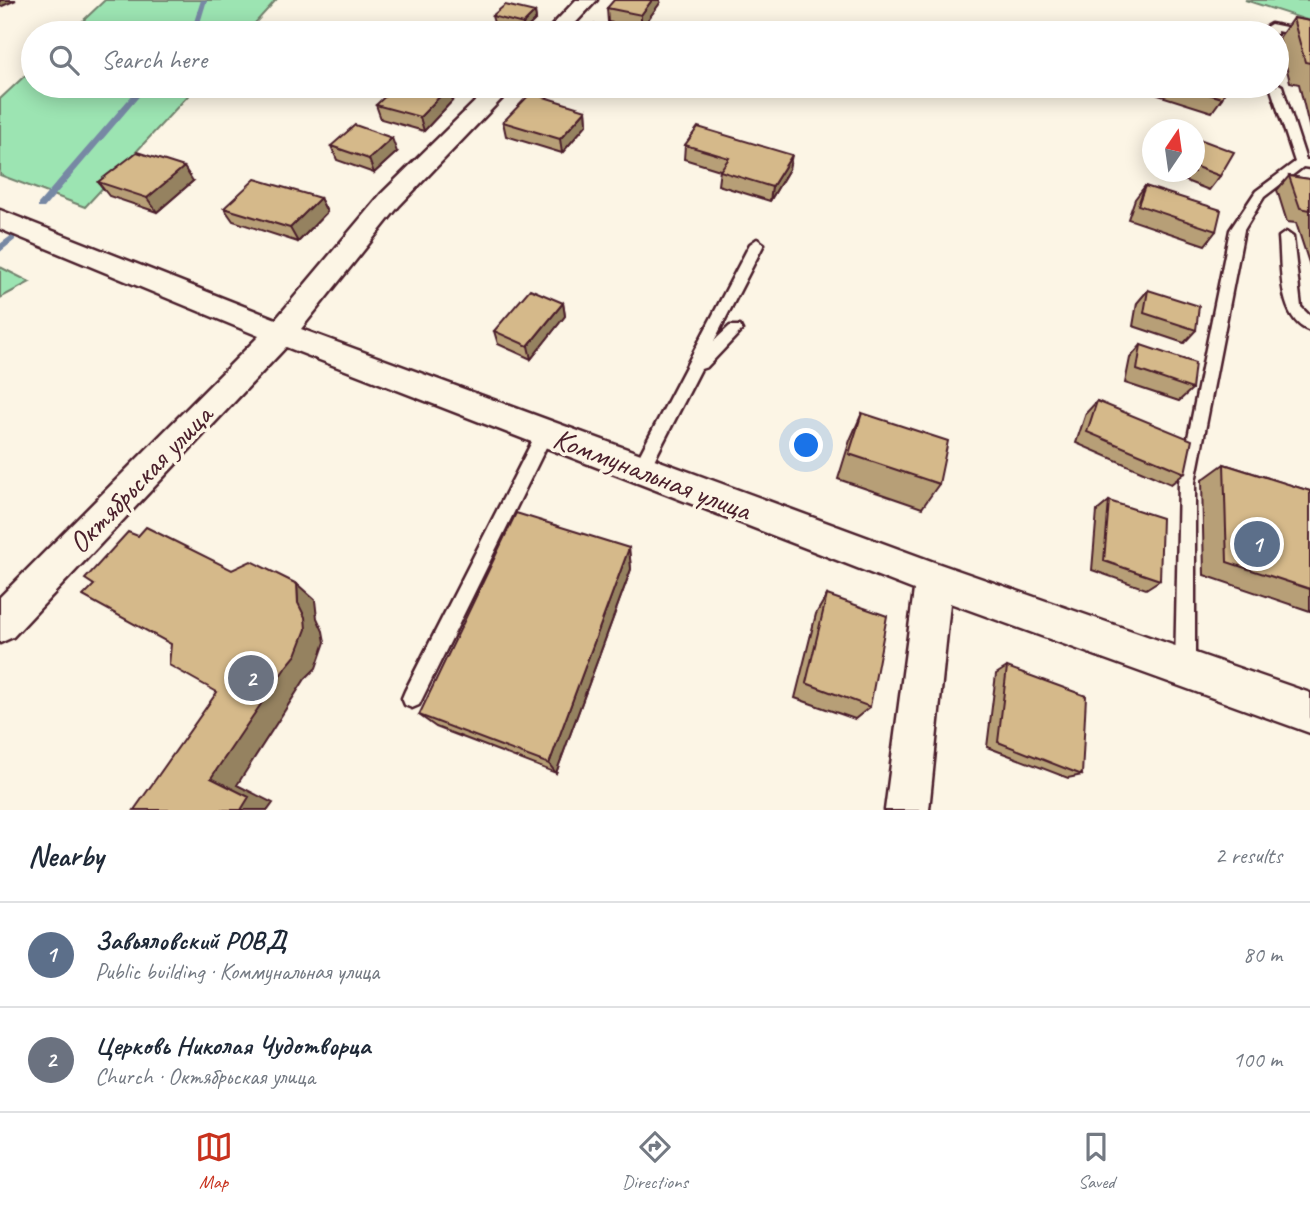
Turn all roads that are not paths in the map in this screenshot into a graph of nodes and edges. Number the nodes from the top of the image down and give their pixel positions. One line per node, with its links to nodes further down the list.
1 (587, 0): 2 (street)
2 (567, 21)
3 (1289, 31): 4 (lane)
4 (1310, 35)
5 (491, 98): 13 (street, Октябрьская улица)
6 (1281, 98): 7 (lane)
7 (1306, 164): 19 (lane)
8 (0, 219): 13 (street, Коммунальная улица)
9 (1286, 237): 11 (lane)
10 (757, 244): 14 (lane)
11 (1310, 325)
12 (735, 330): 14 (lane)
13 (281, 334): 15 (street, Коммунальная улица); 18 (street, Октябрьская улица)
14 (690, 375): 16 (lane)
15 (545, 433): 16 (street, Коммунальная улица); 20 (lane)
16 (641, 469): 17 (street, Коммунальная улица)
17 (934, 580): 19 (street, Коммунальная улица); 22 (street)
18 (0, 624)
19 (1185, 669): 21 (street, Коммунальная улица)
20 (412, 698)
21 (1310, 713)
22 (907, 810)

